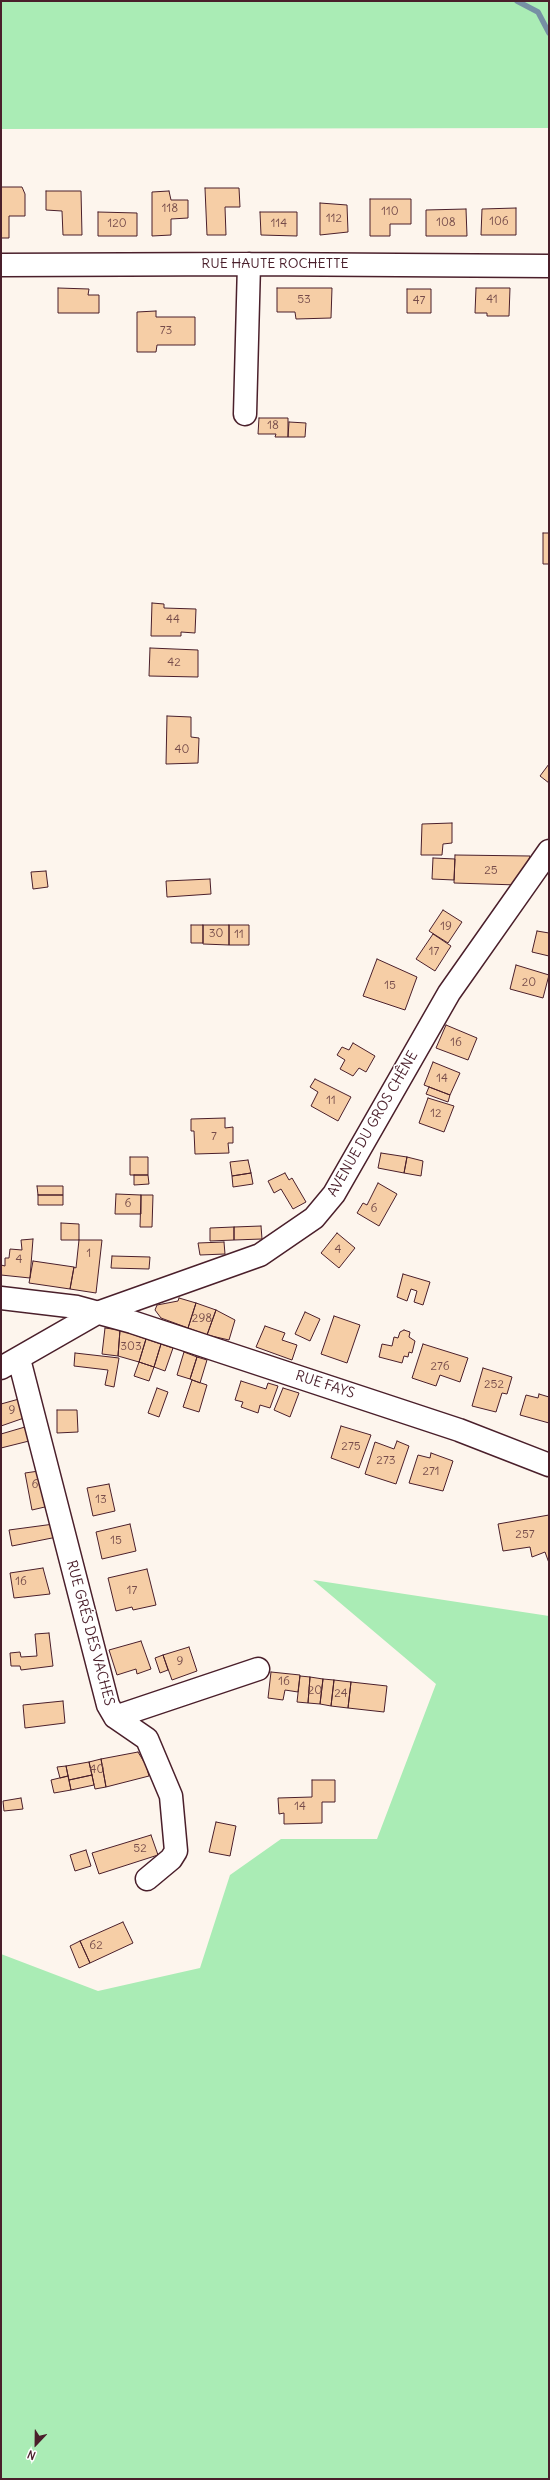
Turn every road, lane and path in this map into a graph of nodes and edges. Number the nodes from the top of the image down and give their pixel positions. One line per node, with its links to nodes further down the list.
1 (249, 264): 2 (street, RUE HAUTE ROCHETTE); 3 (street, RUE HAUTE ROCHETTE); 4 (street)
2 (1, 265)
3 (549, 266)
4 (245, 414)
5 (549, 850): 7 (street, AVENUE DU GROS CHÊNE)
6 (1, 1298): 7 (street, RUE FAYS)
7 (97, 1313): 8 (street, AVENUE DU GROS CHÊNE); 9 (street, RUE FAYS)
8 (10, 1363): 11 (street, RUE GRÉS DES VACHES)
9 (549, 1465)
10 (258, 1669): 11 (street)
11 (115, 1716): 12 (street, RUE GRÉS DES VACHES)
12 (147, 1879)

